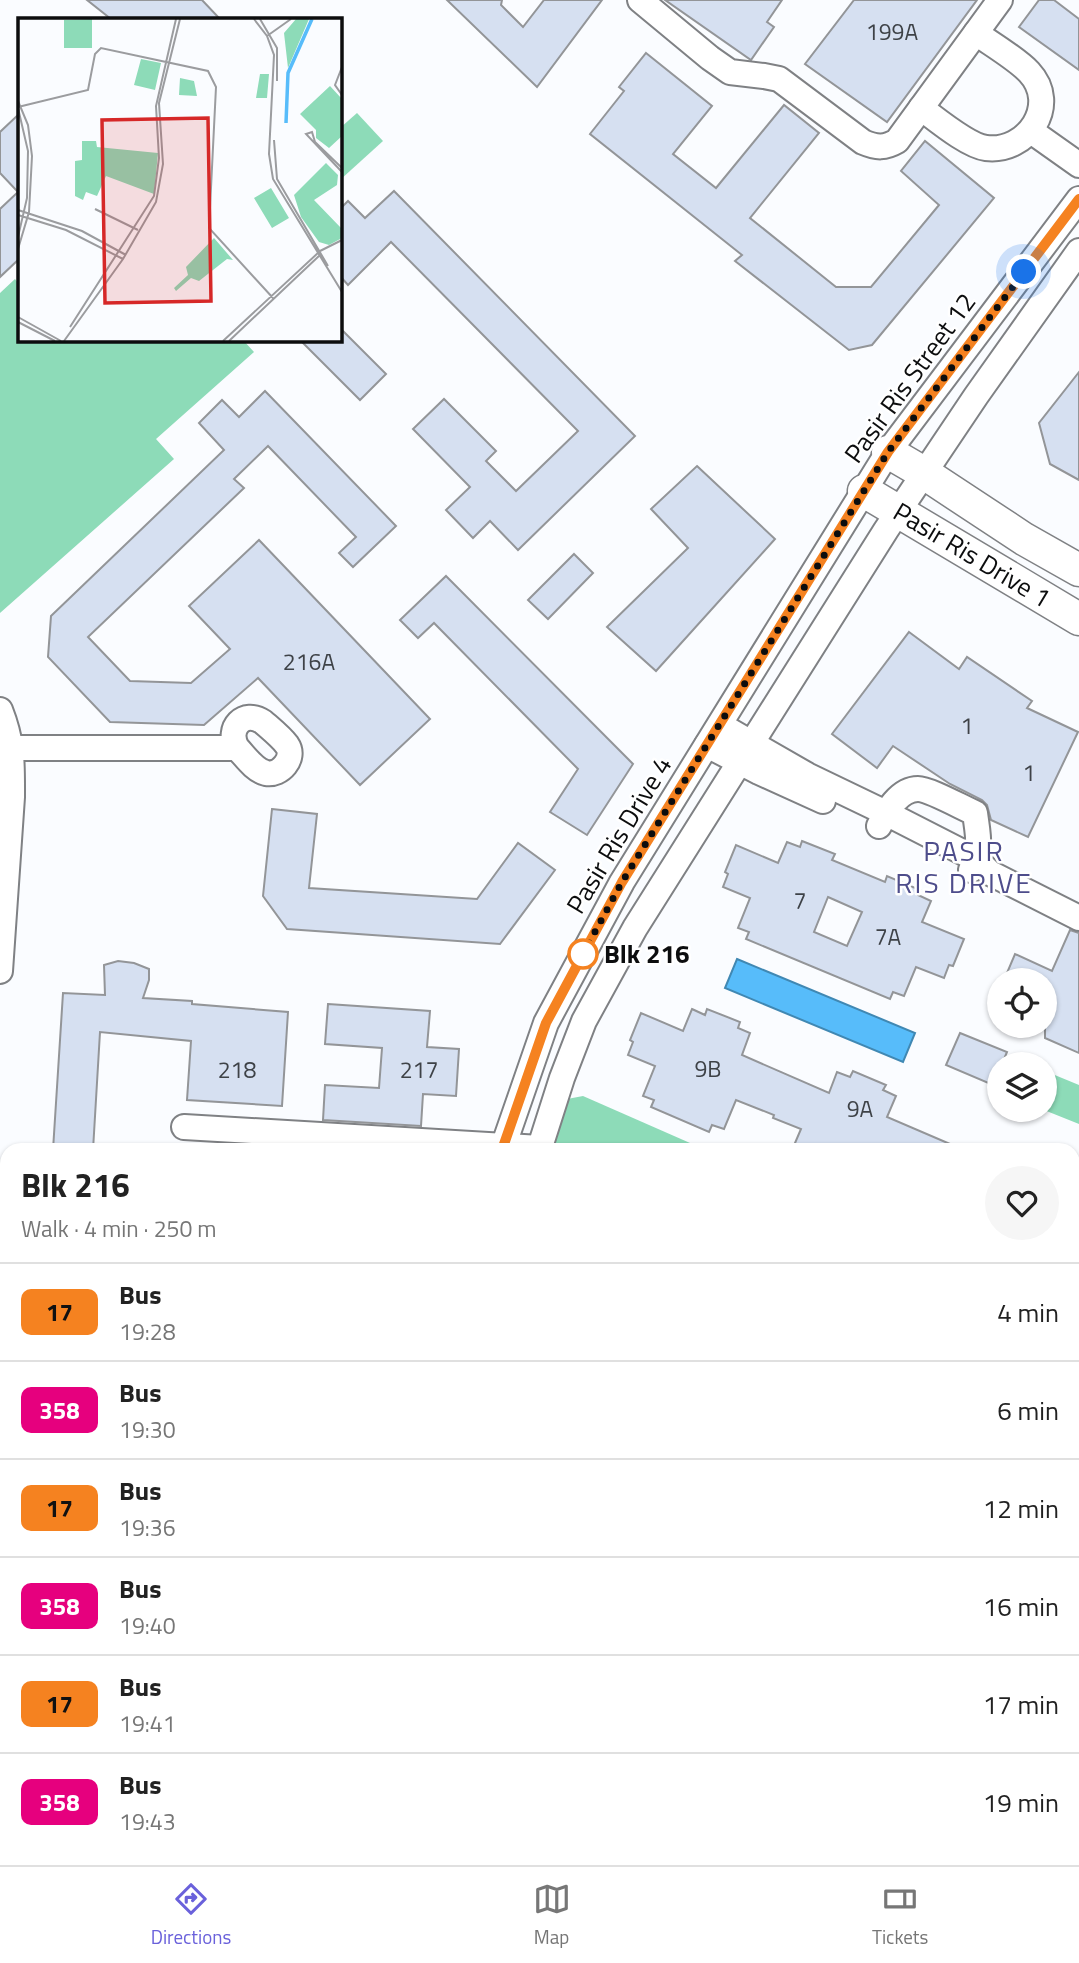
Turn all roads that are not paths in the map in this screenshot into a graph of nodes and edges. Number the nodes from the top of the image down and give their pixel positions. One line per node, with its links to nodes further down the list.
1 (640, 0): 4 (street)
2 (1000, 0): 3 (street)
3 (976, 33): 4 (street); 5 (street)
4 (921, 108): 5 (street)
5 (1031, 131): 6 (street)
6 (1079, 165)
7 (1079, 199): 9 (street, Pasir Ris Street 12)
8 (1079, 251): 10 (street)
9 (888, 452): 10 (main road, Pasir Ris Drive 1); 11 (street, Pasir Ris Street 12)
10 (924, 473): 12 (street); 13 (main road, Pasir Ris Drive 1)
11 (864, 491): 12 (main road, Pasir Ris Drive 1); 16 (street, Pasir Ris Drive 4)
12 (899, 512): 14 (main road, Pasir Ris Drive 1); 19 (street)
13 (1079, 570)
14 (1079, 619)
15 (0, 710): 17 (street)
16 (714, 735): 19 (street, Pasir Ris Drive 4); 28 (street, Pasir Ris Drive 4)
17 (12, 748): 18 (street); 22 (street)
18 (237, 748)
19 (746, 753): 20 (street, Pasir Ris Drive 4); 29 (street)
20 (882, 820): 21 (street, Pasir Ris Drive 4); 21 (street)
21 (979, 867): 23 (street, Pasir Ris Drive 4)
22 (3, 887): 24 (street)
23 (1077, 910)
24 (0, 971)
25 (184, 1127): 26 (street)
26 (295, 1142): 27 (street)
27 (337, 1143)
28 (504, 1143)
29 (541, 1143)

